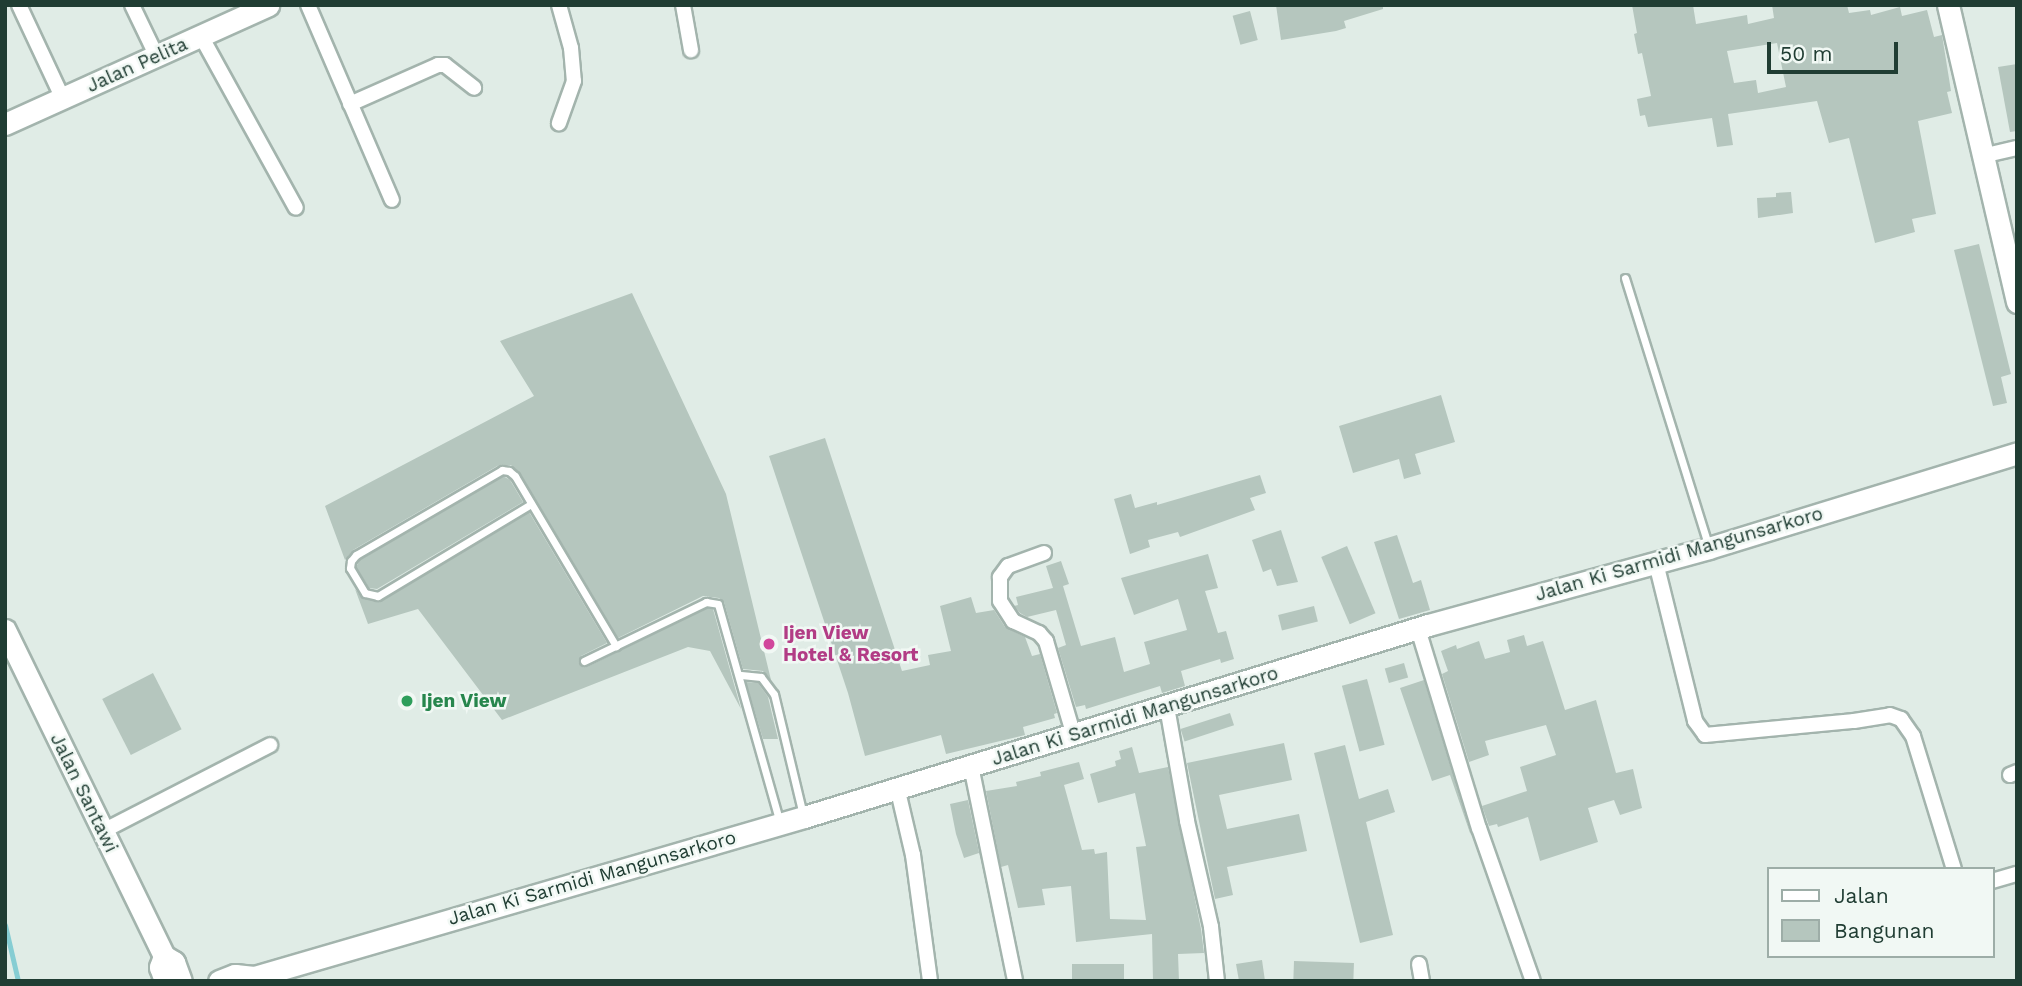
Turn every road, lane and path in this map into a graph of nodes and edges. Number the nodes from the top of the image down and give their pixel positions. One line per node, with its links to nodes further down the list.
1 (19, 5): 12 (street)
2 (132, 5): 10 (street)
3 (268, 5): 8 (main road, Jalan Pelita)
4 (308, 5): 13 (street)
5 (559, 5): 14 (street)
6 (683, 5): 9 (street)
7 (1948, 5): 17 (main road)
8 (201, 36): 10 (main road, Jalan Pelita); 19 (street)
9 (691, 50)
10 (157, 57): 12 (main road, Jalan Pelita)
11 (474, 88): 13 (street)
12 (62, 99): 15 (main road, Jalan Pelita)
13 (350, 104): 18 (street)
14 (559, 123)
15 (5, 124)
16 (2017, 148): 17 (street)
17 (1982, 156): 21 (main road)
18 (392, 201)
19 (296, 208)
20 (1625, 278): 24 (lane)
21 (2017, 302)
22 (2017, 453): 24 (main road, Jalan Ki Sarmidi Mangunsarkoro)
23 (531, 504): 23 (lane); 29 (lane)
24 (1709, 548): 26 (main road, Jalan Ki Sarmidi Mangunsarkoro)
25 (1044, 553): 33 (street)
26 (1656, 563): 27 (main road, Jalan Ki Sarmidi Mangunsarkoro); 40 (street)
27 (1418, 629): 32 (main road, Jalan Ki Sarmidi Mangunsarkoro); 53 (street)
28 (5, 630): 39 (main road, Jalan Santawi)
29 (616, 646): 30 (lane); 31 (lane)
30 (584, 661)
31 (741, 675): 37 (lane); 38 (lane)
32 (1167, 707): 33 (main road, Jalan Ki Sarmidi Mangunsarkoro); 51 (street)
33 (1074, 736): 35 (main road, Jalan Ki Sarmidi Mangunsarkoro)
34 (270, 745): 39 (street)
35 (971, 766): 36 (main road, Jalan Ki Sarmidi Mangunsarkoro); 50 (street)
36 (898, 787): 37 (main road, Jalan Ki Sarmidi Mangunsarkoro); 49 (street)
37 (804, 817): 38 (main road, Jalan Ki Sarmidi Mangunsarkoro)
38 (780, 824): 45 (main road, Jalan Ki Sarmidi Mangunsarkoro)
39 (103, 831): 43 (main road, Jalan Santawi)
40 (1953, 867)
41 (2017, 874): 42 (street)
42 (1994, 880)
43 (163, 956): 46 (main road, Jalan Santawi); 47 (main road, Jalan Santawi)
44 (1419, 964): 52 (street)
45 (252, 979): 48 (main road, Jalan Ki Sarmidi Mangunsarkoro)
46 (165, 981)
47 (181, 981)
48 (219, 981)
49 (930, 981)
50 (1015, 981)
51 (1217, 981)
52 (1422, 981)
53 (1533, 981)

